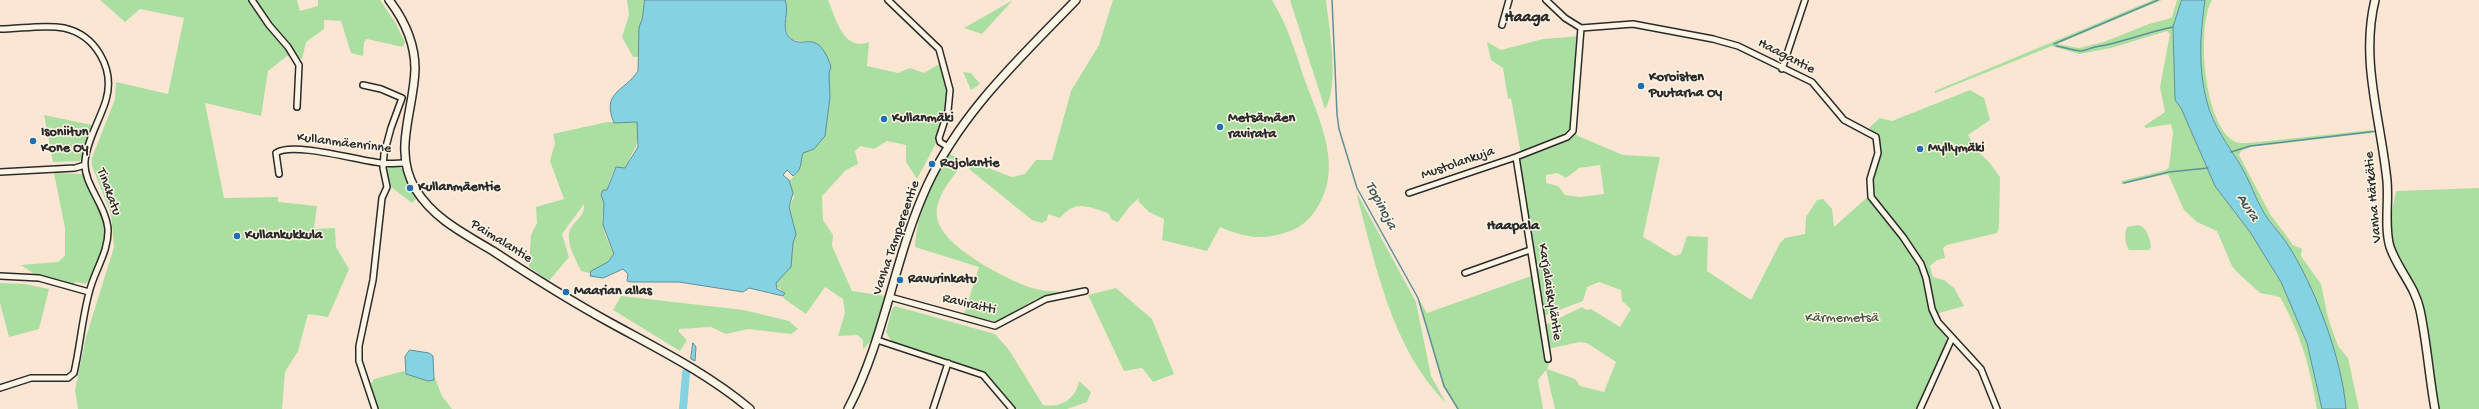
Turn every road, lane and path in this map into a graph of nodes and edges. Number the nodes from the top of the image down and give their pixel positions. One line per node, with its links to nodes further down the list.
1 (252, 0): 14 (street)
2 (389, 0): 17 (street, Paimalantie)
3 (888, 0): 15 (street)
4 (1076, 0): 15 (street, Vanha Tampereentie)
5 (1509, 0): 9 (street)
6 (1546, 0): 10 (street)
7 (1805, 0): 12 (street)
8 (2375, 0): 41 (street, Vanha Härkätie)
9 (1502, 25)
10 (1581, 28): 12 (street, Haagantie); 16 (street)
11 (0, 29): 19 (street, Tinakatu)
12 (1782, 69): 29 (street, Haagantie)
13 (363, 85): 18 (street)
14 (297, 107)
15 (948, 147): 28 (street, Vanha Tampereentie)
16 (1516, 157): 22 (street, Mustolankuja); 23 (street, Karjalaiskyläntie)
17 (406, 162): 18 (street, Kullanmäenrinne); 35 (street, Paimalantie)
18 (383, 164): 21 (street, Kullanmäenrinne); 34 (street)
19 (85, 166): 20 (street); 27 (street, Tinakatu)
20 (0, 172)
21 (279, 174)
22 (1409, 193)
23 (1530, 250): 24 (street); 31 (street, Karjalaiskyläntie)
24 (1465, 273)
25 (0, 276): 27 (street)
26 (1085, 291): 28 (street, Raviraitti)
27 (89, 292): 33 (street, Tinakatu)
28 (890, 297): 30 (street, Vanha Tampereentie)
29 (1952, 338): 39 (street); 40 (street)
30 (877, 340): 32 (street); 36 (street, Vanha Tampereentie)
31 (1548, 359)
32 (948, 363): 37 (street); 38 (street)
33 (0, 388)
34 (374, 409)
35 (750, 409)
36 (848, 409)
37 (934, 409)
38 (1012, 409)
39 (1920, 409)
40 (1997, 409)
41 (2435, 409)

